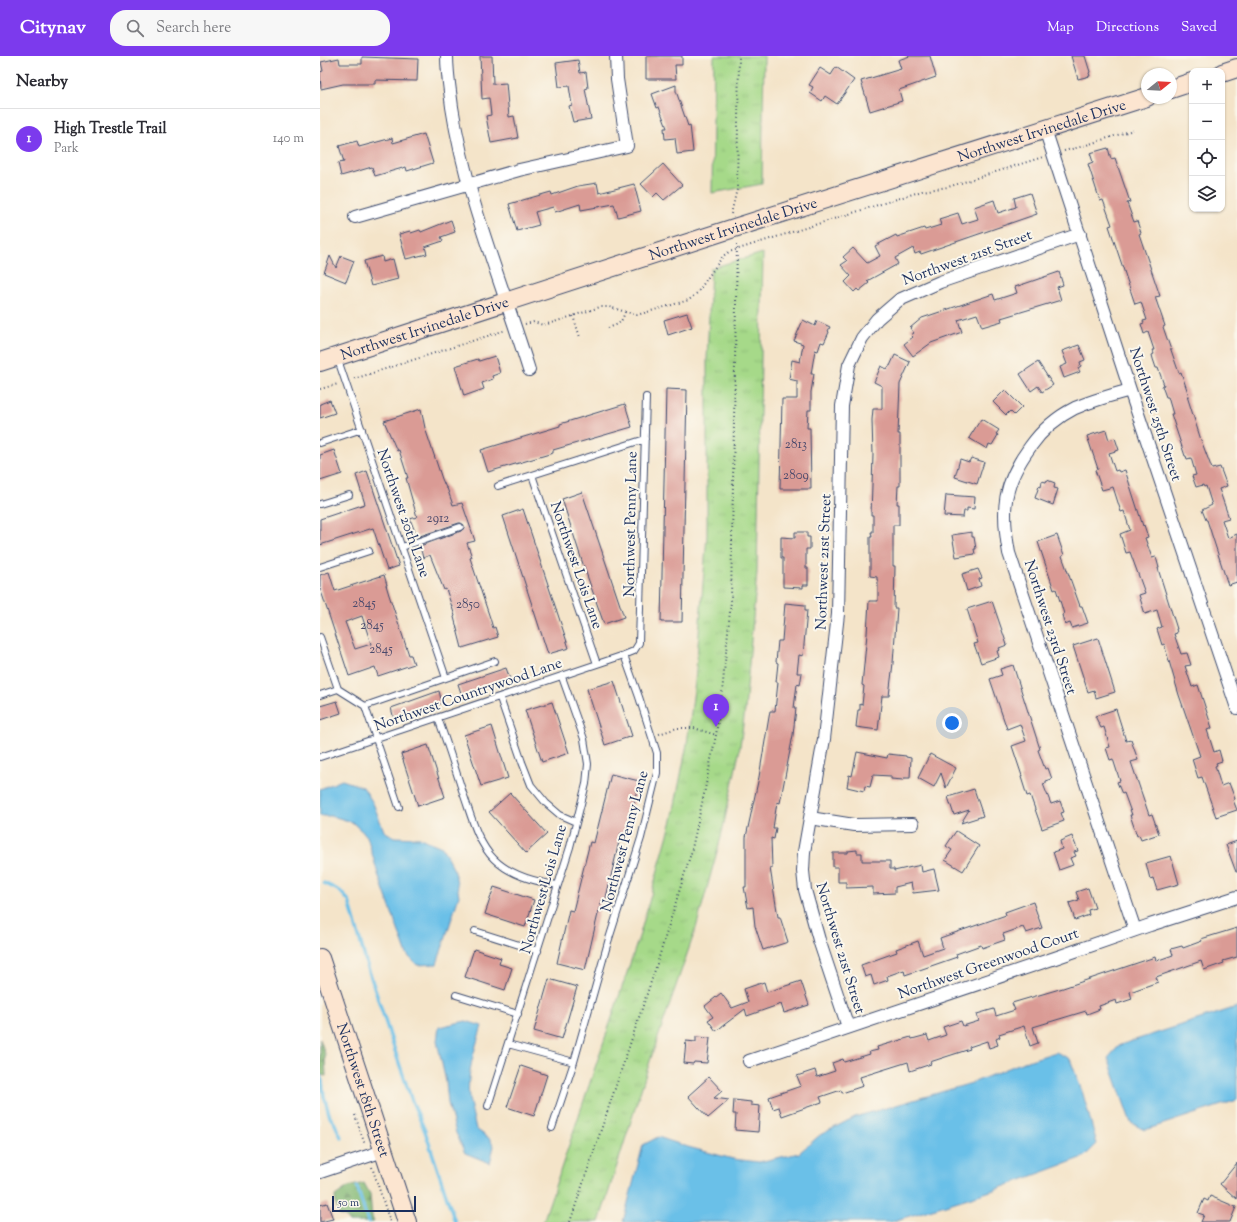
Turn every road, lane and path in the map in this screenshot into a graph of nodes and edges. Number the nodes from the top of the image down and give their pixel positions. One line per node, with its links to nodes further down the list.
1 (447, 56): 13 (street)
2 (616, 56): 13 (street)
3 (739, 56): 15 (path)
4 (1237, 68): 5 (main road)
5 (1225, 72)
6 (1189, 83): 7 (main road)
7 (1177, 87)
8 (1141, 99): 9 (main road, Northwest Irvinedale Drive)
9 (1045, 129): 16 (street, Northwest 25th Street); 19 (main road, Northwest Irvinedale Drive)
10 (1132, 130): 11 (path)
11 (1061, 152)
12 (1043, 157): 18 (path)
13 (469, 184): 14 (street); 19 (street)
14 (354, 217)
15 (731, 217)
16 (1080, 234): 30 (street, Northwest 25th Street); 60 (street, Northwest 21st Street)
17 (737, 240): 18 (path)
18 (737, 250): 20 (path); 55 (path)
19 (507, 301): 22 (street); 25 (main road, Northwest Irvinedale Drive)
20 (625, 312): 21 (path); 23 (path)
21 (573, 316): 22 (path); 24 (path)
22 (515, 327): 27 (street); 28 (path)
23 (608, 328)
24 (580, 337)
25 (337, 356): 26 (main road, Northwest Irvinedale Drive); 28 (lane, Northwest 20th Lane)
26 (320, 362)
27 (529, 370)
28 (346, 381): 29 (path); 32 (lane, Northwest 20th Lane)
29 (320, 389)
30 (1130, 390): 53 (street, Northwest 25th Street); 65 (street, Northwest 23rd Street)
31 (646, 397): 33 (lane, Northwest Penny Lane)
32 (362, 429): 34 (lane); 40 (lane, Northwest 20th Lane)
33 (645, 439): 35 (lane); 44 (lane, Northwest Penny Lane)
34 (320, 443)
35 (532, 475): 36 (lane); 46 (lane, Northwest Lois Lane)
36 (498, 486)
37 (349, 495): 38 (lane)
38 (320, 504)
39 (460, 527): 40 (lane)
40 (402, 548): 48 (lane, Northwest 20th Lane)
41 (369, 551): 42 (lane)
42 (320, 567)
43 (320, 637): 49 (lane)
44 (624, 655): 46 (lane, Northwest Countrywood Lane); 56 (lane, Northwest Penny Lane)
45 (495, 661): 48 (lane)
46 (597, 664): 47 (lane, Northwest Countrywood Lane)
47 (562, 677): 51 (lane, Northwest Countrywood Lane); 61 (lane, Northwest Lois Lane)
48 (446, 678): 52 (lane)
49 (338, 689): 50 (lane); 52 (lane)
50 (320, 695)
51 (500, 698): 54 (lane, Northwest Countrywood Lane); 61 (lane)
52 (365, 706): 57 (lane)
53 (1237, 708)
54 (438, 718): 57 (lane, Northwest Countrywood Lane); 63 (lane)
55 (716, 735): 56 (path); 80 (path)
56 (652, 736): 74 (lane, Northwest Penny Lane)
57 (376, 739): 58 (lane, Northwest Countrywood Lane); 59 (lane)
58 (320, 757)
59 (399, 807)
60 (810, 818): 62 (street); 71 (street, Northwest 21st Street)
61 (576, 822): 63 (lane, Northwest Lois Lane)
62 (913, 824)
63 (558, 885): 67 (lane, Northwest Lois Lane)
64 (1237, 896): 65 (street, Northwest Greenwood Court)
65 (1135, 930): 71 (street, Northwest Greenwood Court)
66 (475, 931): 67 (lane)
67 (538, 951): 70 (lane, Northwest Lois Lane)
68 (320, 958): 77 (main road, Northwest 18th Street)
69 (456, 995): 70 (lane)
70 (518, 1014): 72 (lane, Northwest Lois Lane)
71 (848, 1027): 73 (street, Northwest Greenwood Court)
72 (508, 1044): 74 (lane); 75 (lane, Northwest Lois Lane)
73 (749, 1061)
74 (574, 1062): 76 (lane, Northwest Penny Lane)
75 (488, 1106)
76 (552, 1128)
77 (383, 1150): 78 (street); 79 (main road, Northwest 18th Street)
78 (320, 1172)
79 (407, 1222)
80 (570, 1222)

